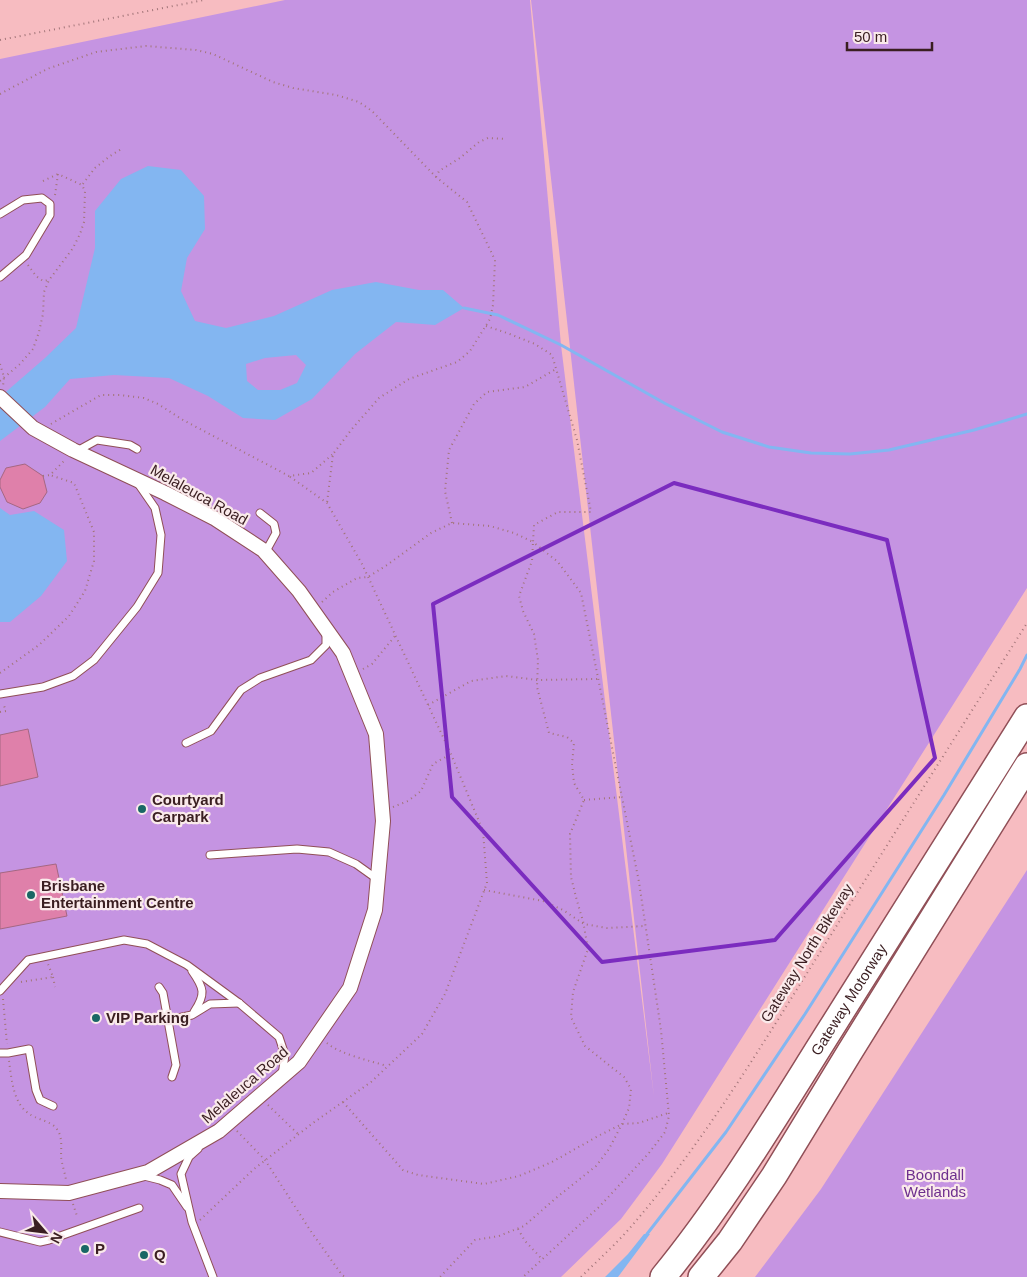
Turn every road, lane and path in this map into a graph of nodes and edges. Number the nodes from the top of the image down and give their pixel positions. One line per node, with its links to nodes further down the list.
1 (204, 0): 2 (path)
2 (0, 40)
3 (0, 94): 7 (path)
4 (506, 139): 7 (path)
5 (123, 148): 9 (path)
6 (58, 174): 8 (path); 9 (path); 10 (path)
7 (436, 178): 15 (path)
8 (43, 181)
9 (82, 185): 14 (path)
10 (50, 204): 11 (lane); 12 (lane)
11 (0, 214)
12 (24, 257): 13 (lane); 14 (path)
13 (0, 277)
14 (49, 280): 18 (path)
15 (486, 326): 17 (path); 24 (path)
16 (0, 364): 18 (path)
17 (556, 369): 30 (path); 31 (path)
18 (4, 377): 19 (path); 20 (path)
19 (0, 381)
20 (1, 393): 23 (street, Melaleuca Road)
21 (51, 424): 24 (path)
22 (137, 449): 23 (lane)
23 (75, 451): 26 (path); 27 (street, Melaleuca Road)
24 (333, 454): 28 (path)
25 (43, 476): 26 (path)
26 (50, 476): 37 (path)
27 (134, 478): 32 (street, Melaleuca Road); 41 (lane)
28 (327, 503)
29 (260, 513): 32 (lane)
30 (452, 523): 31 (path); 33 (path)
31 (533, 542): 39 (path); 40 (path)
32 (265, 553): 33 (street, Melaleuca Road)
33 (313, 610): 35 (street, Melaleuca Road)
34 (1027, 623): 90 (path, Gateway North Bikeway)
35 (326, 630): 38 (street, Melaleuca Road); 46 (lane)
36 (396, 636): 38 (path)
37 (0, 673)
38 (352, 675): 51 (street, Melaleuca Road)
39 (537, 680): 40 (path); 43 (path); 50 (path)
40 (598, 680): 49 (path)
41 (0, 694)
42 (3, 703): 44 (path)
43 (428, 705)
44 (0, 712)
45 (1027, 717): 91 (highway, Gateway Motorway)
46 (186, 743)
47 (451, 754): 51 (path)
48 (1027, 766): 92 (highway, Gateway Motorway)
49 (622, 797): 50 (path); 56 (path)
50 (584, 800): 55 (path)
51 (382, 808): 53 (street, Melaleuca Road)
52 (210, 855): 53 (lane)
53 (378, 879): 67 (street, Melaleuca Road)
54 (484, 890): 55 (path)
55 (584, 924): 56 (path); 76 (path)
56 (646, 926): 75 (path)
57 (46, 957): 58 (lane); 59 (path); 63 (lane)
58 (187, 965): 64 (lane); 65 (lane)
59 (52, 977): 60 (path); 61 (path)
60 (19, 982)
61 (55, 987)
62 (159, 987): 66 (lane)
63 (0, 991)
64 (240, 1003): 65 (lane); 71 (lane)
65 (192, 1015): 66 (lane)
66 (168, 1020): 70 (lane)
67 (318, 1034): 69 (path); 71 (street, Melaleuca Road)
68 (0, 1054): 74 (lane)
69 (388, 1066)
70 (172, 1077)
71 (282, 1077): 72 (street, Melaleuca Road)
72 (259, 1097): 77 (street, Melaleuca Road); 78 (path)
73 (343, 1102): 76 (path)
74 (53, 1106)
75 (668, 1112): 76 (path); 85 (path)
76 (622, 1124): 83 (path)
77 (224, 1127): 79 (street, Melaleuca Road); 82 (lane); 87 (path)
78 (298, 1134)
79 (138, 1175): 80 (street, Melaleuca Road); 82 (lane)
80 (0, 1191)
81 (139, 1208): 84 (lane)
82 (189, 1210): 86 (lane)
83 (518, 1229): 85 (path); 88 (path)
84 (0, 1232)
85 (542, 1259): 89 (path)
86 (213, 1277)
87 (345, 1277)
88 (440, 1277)
89 (523, 1277)
90 (581, 1277)
91 (663, 1277)
92 (701, 1277)

